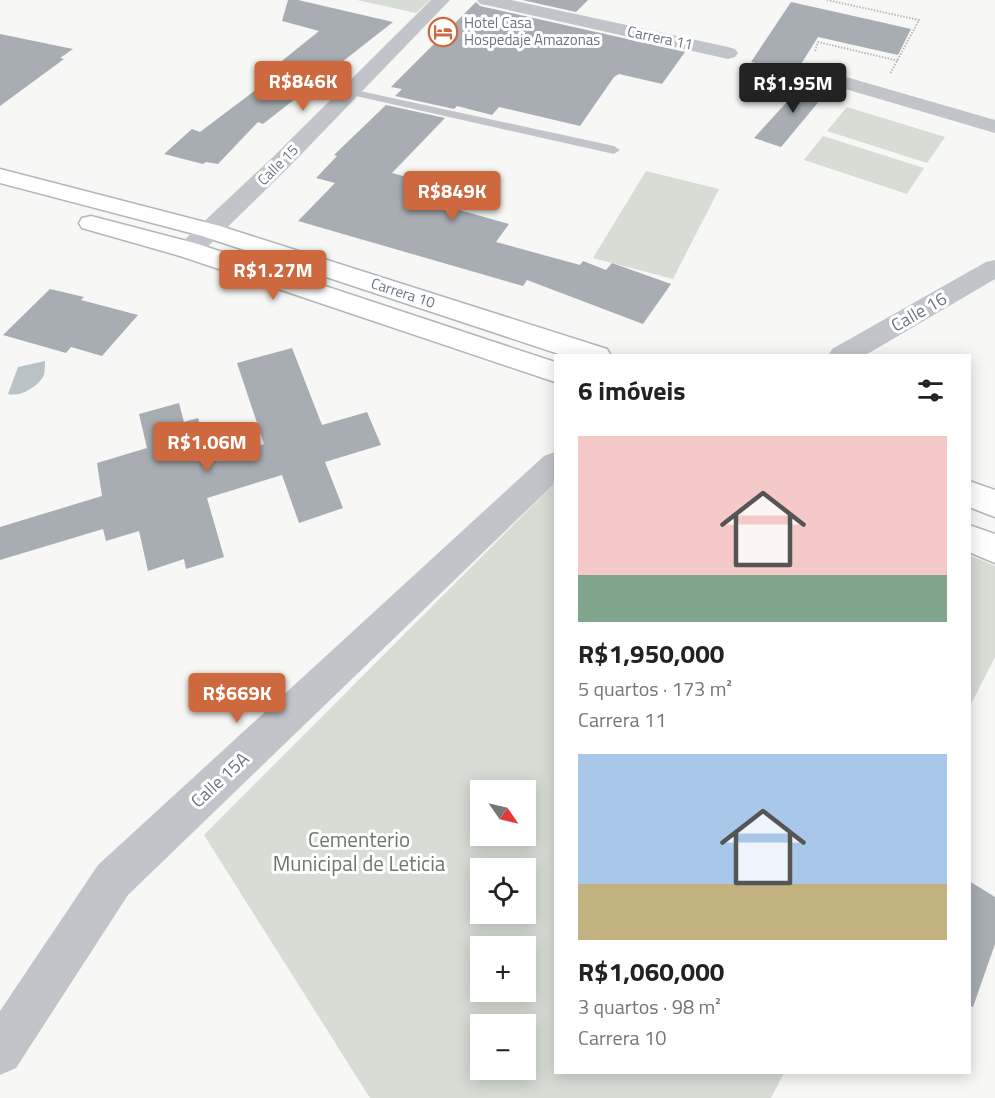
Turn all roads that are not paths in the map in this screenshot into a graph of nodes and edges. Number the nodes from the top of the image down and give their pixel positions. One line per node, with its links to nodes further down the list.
1 (441, 0): 5 (street, Calle 15)
2 (486, 0): 3 (street, Carrera 11)
3 (728, 53)
4 (808, 72): 6 (street)
5 (351, 92): 7 (lane); 10 (street, Calle 15)
6 (995, 127)
7 (614, 150)
8 (0, 176): 10 (main road, Carrera 10)
9 (0, 198): 11 (main road, Carrera 10)
10 (211, 231): 11 (street, Calle 15); 13 (main road, Carrera 10)
11 (189, 250): 15 (main road, Carrera 10)
12 (995, 268): 14 (street, Calle 16)
13 (591, 354)
14 (845, 354)
15 (554, 372)
16 (554, 465): 21 (street, Calle 15A)
17 (971, 494): 18 (main road)
18 (995, 504)
19 (971, 539): 20 (main road)
20 (995, 549)
21 (0, 1052)

